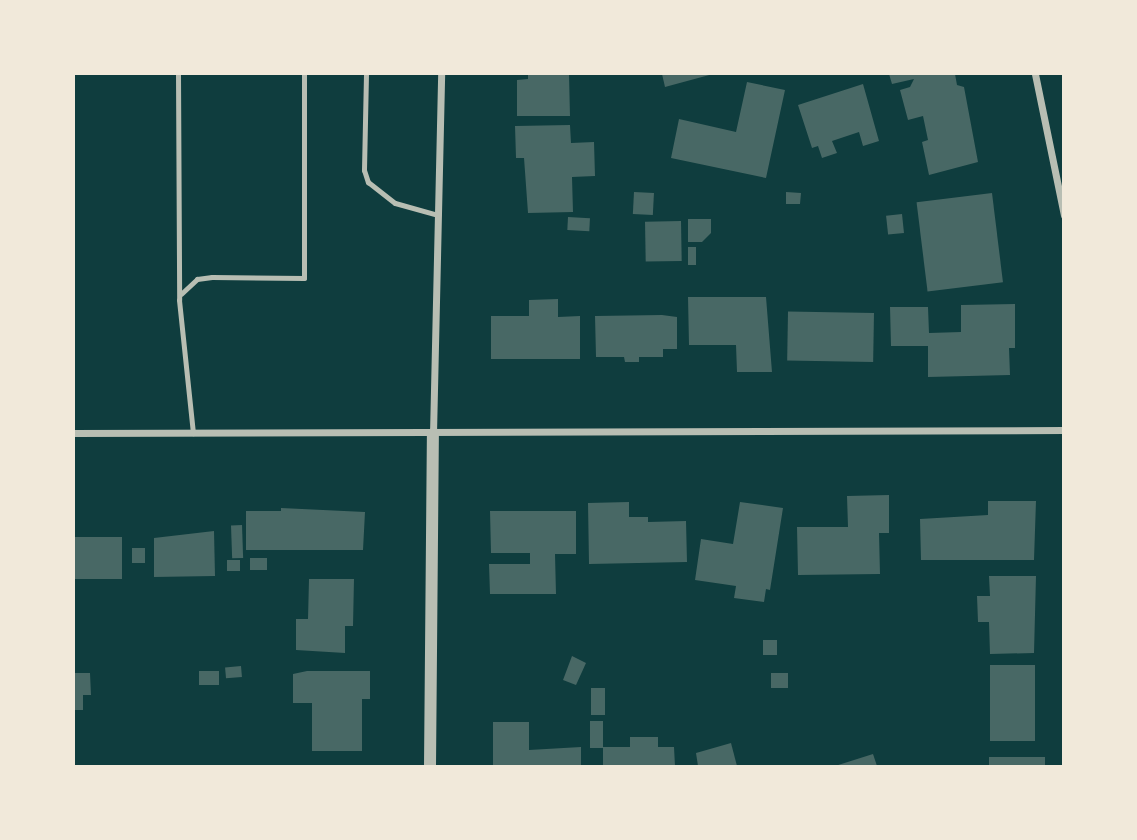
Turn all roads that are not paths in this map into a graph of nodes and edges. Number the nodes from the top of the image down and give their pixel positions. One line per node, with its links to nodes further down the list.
1 (178, 74): 8 (lane)
2 (304, 74): 8 (lane)
3 (366, 74): 6 (lane)
4 (441, 74): 6 (street)
5 (1035, 74): 7 (street)
6 (438, 215): 12 (street)
7 (1063, 215)
8 (180, 300): 11 (lane)
9 (1063, 429): 12 (street)
10 (74, 433): 11 (street)
11 (193, 433): 12 (street)
12 (433, 434): 13 (street)
13 (430, 766)

